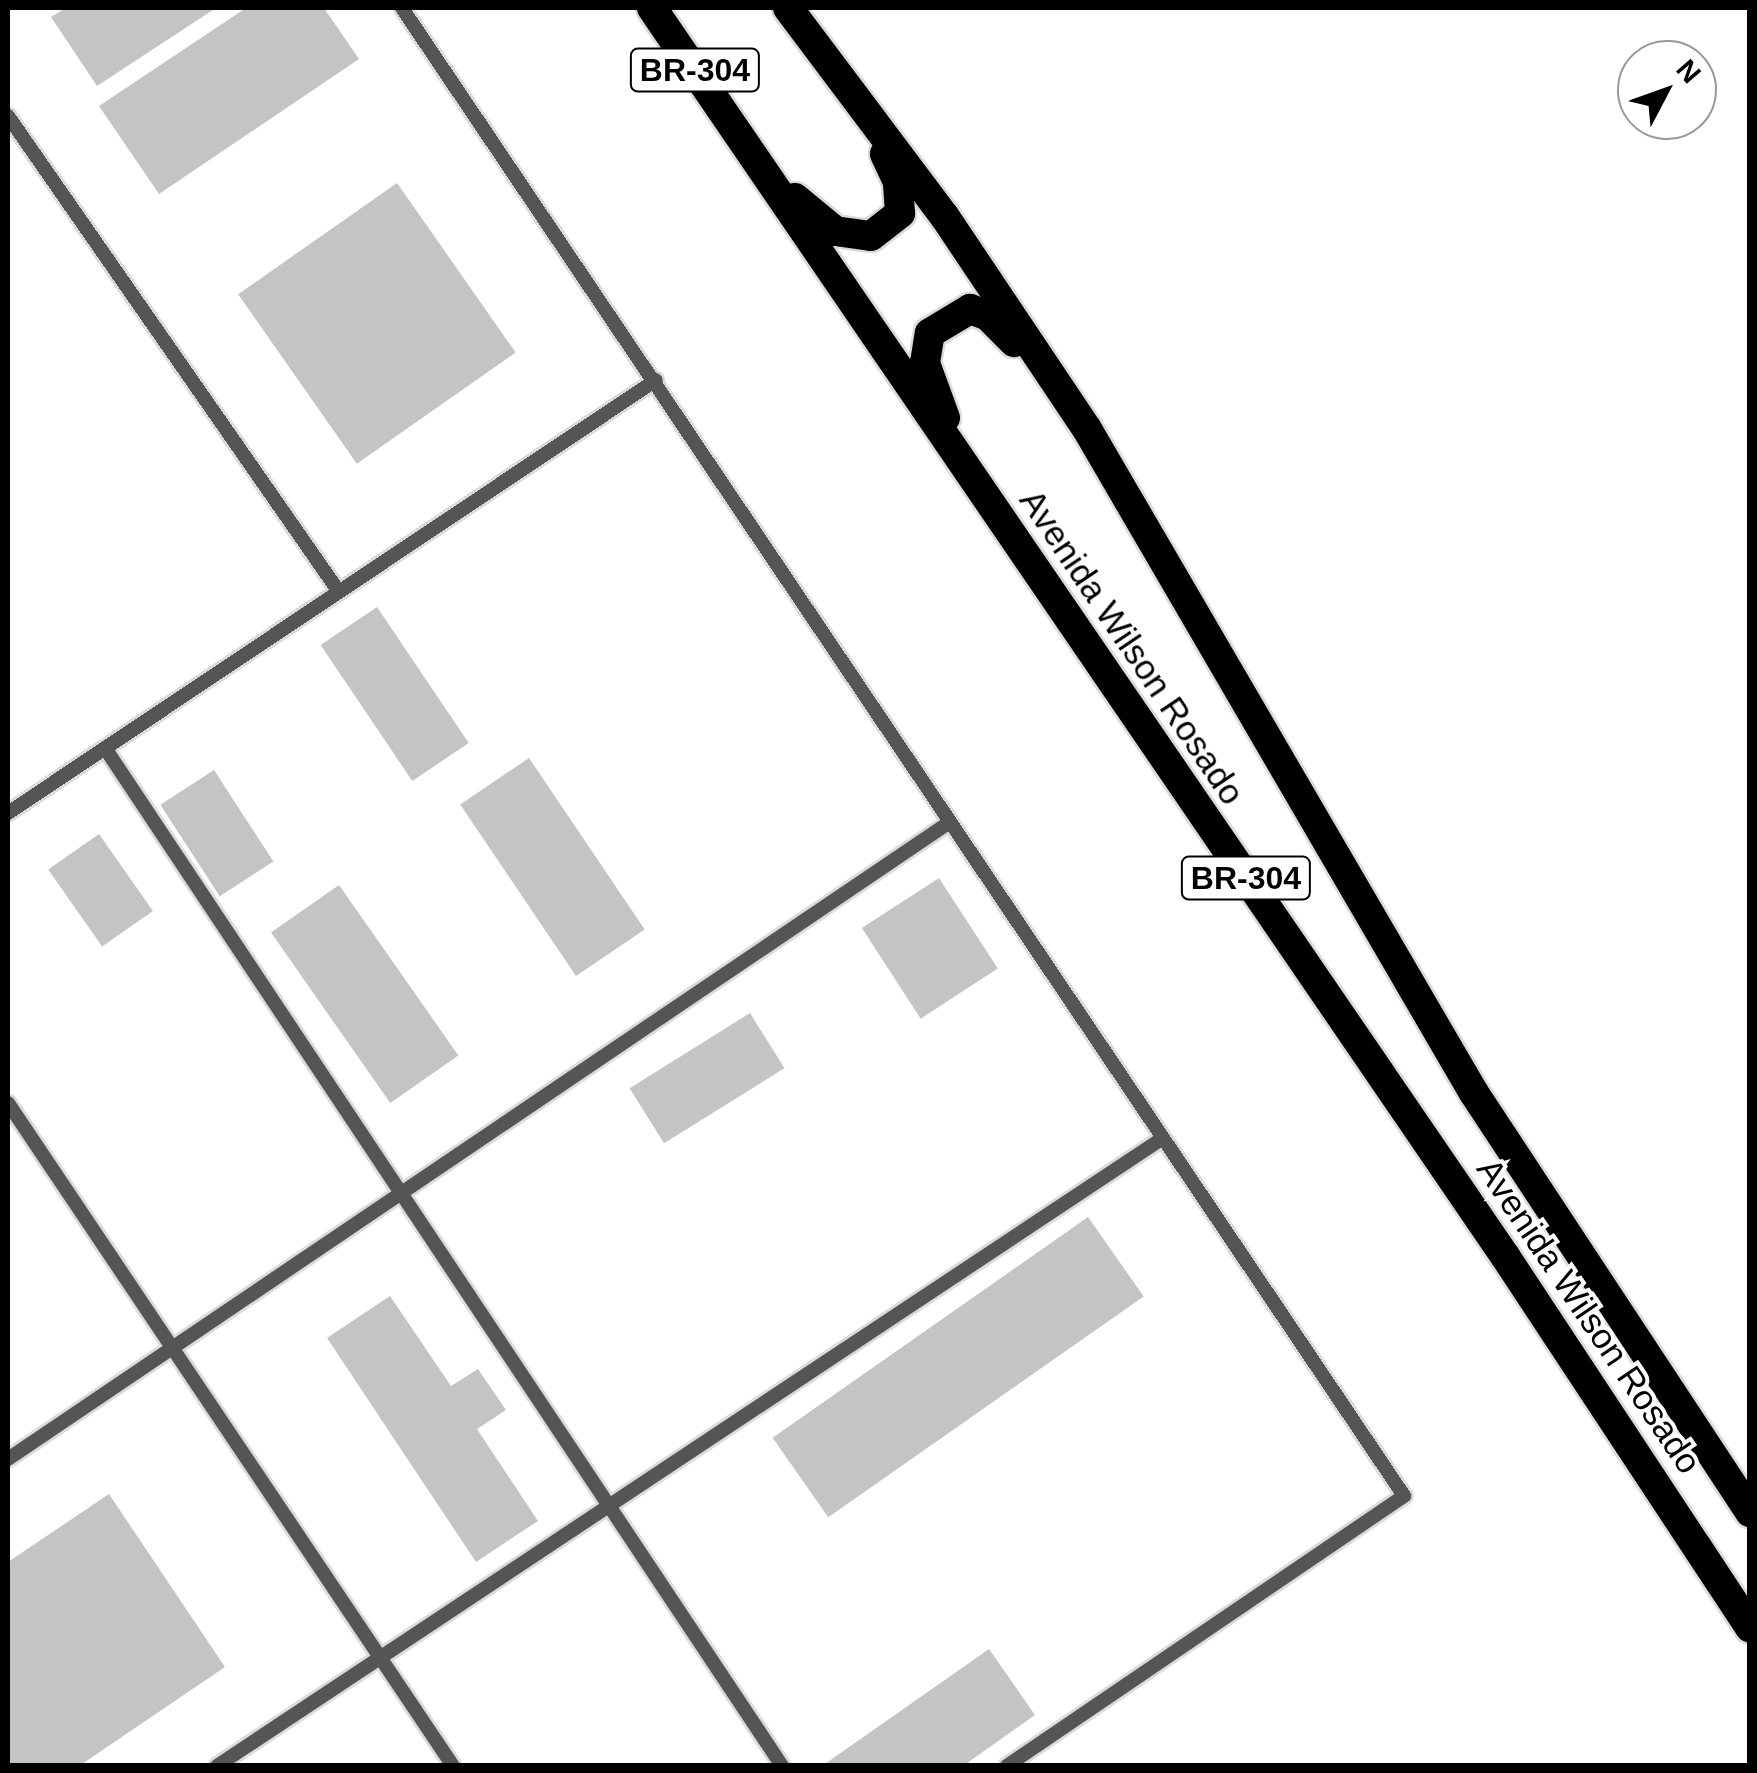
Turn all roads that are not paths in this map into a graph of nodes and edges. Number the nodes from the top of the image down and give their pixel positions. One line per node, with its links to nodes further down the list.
1 (402, 8): 7 (lane)
2 (652, 8): 6 (highway, Avenida Wilson Rosado / BR-304)
3 (788, 8): 4 (highway, Avenida Wilson Rosado / BR-304)
4 (832, 65): 6 (highway); 8 (highway, Avenida Wilson Rosado / BR-304)
5 (8, 116): 10 (lane)
6 (737, 132): 9 (highway, Avenida Wilson Rosado / BR-304)
7 (656, 380): 10 (lane); 13 (lane)
8 (1078, 416): 9 (highway); 20 (highway, Avenida Wilson Rosado / BR-304)
9 (969, 475): 21 (highway, Avenida Wilson Rosado / BR-304)
10 (337, 590): 11 (lane)
11 (105, 748): 12 (lane); 16 (lane)
12 (8, 813)
13 (950, 822): 15 (lane); 16 (lane)
14 (8, 1103): 17 (lane)
15 (1163, 1138): 19 (lane); 26 (lane)
16 (399, 1192): 17 (lane); 19 (lane)
17 (172, 1344): 18 (lane); 22 (lane)
18 (8, 1459)
19 (606, 1505): 22 (lane); 25 (lane)
20 (1750, 1512)
21 (1750, 1628)
22 (380, 1656): 23 (lane); 24 (lane)
23 (217, 1766)
24 (454, 1766)
25 (782, 1766)
26 (1007, 1766)

